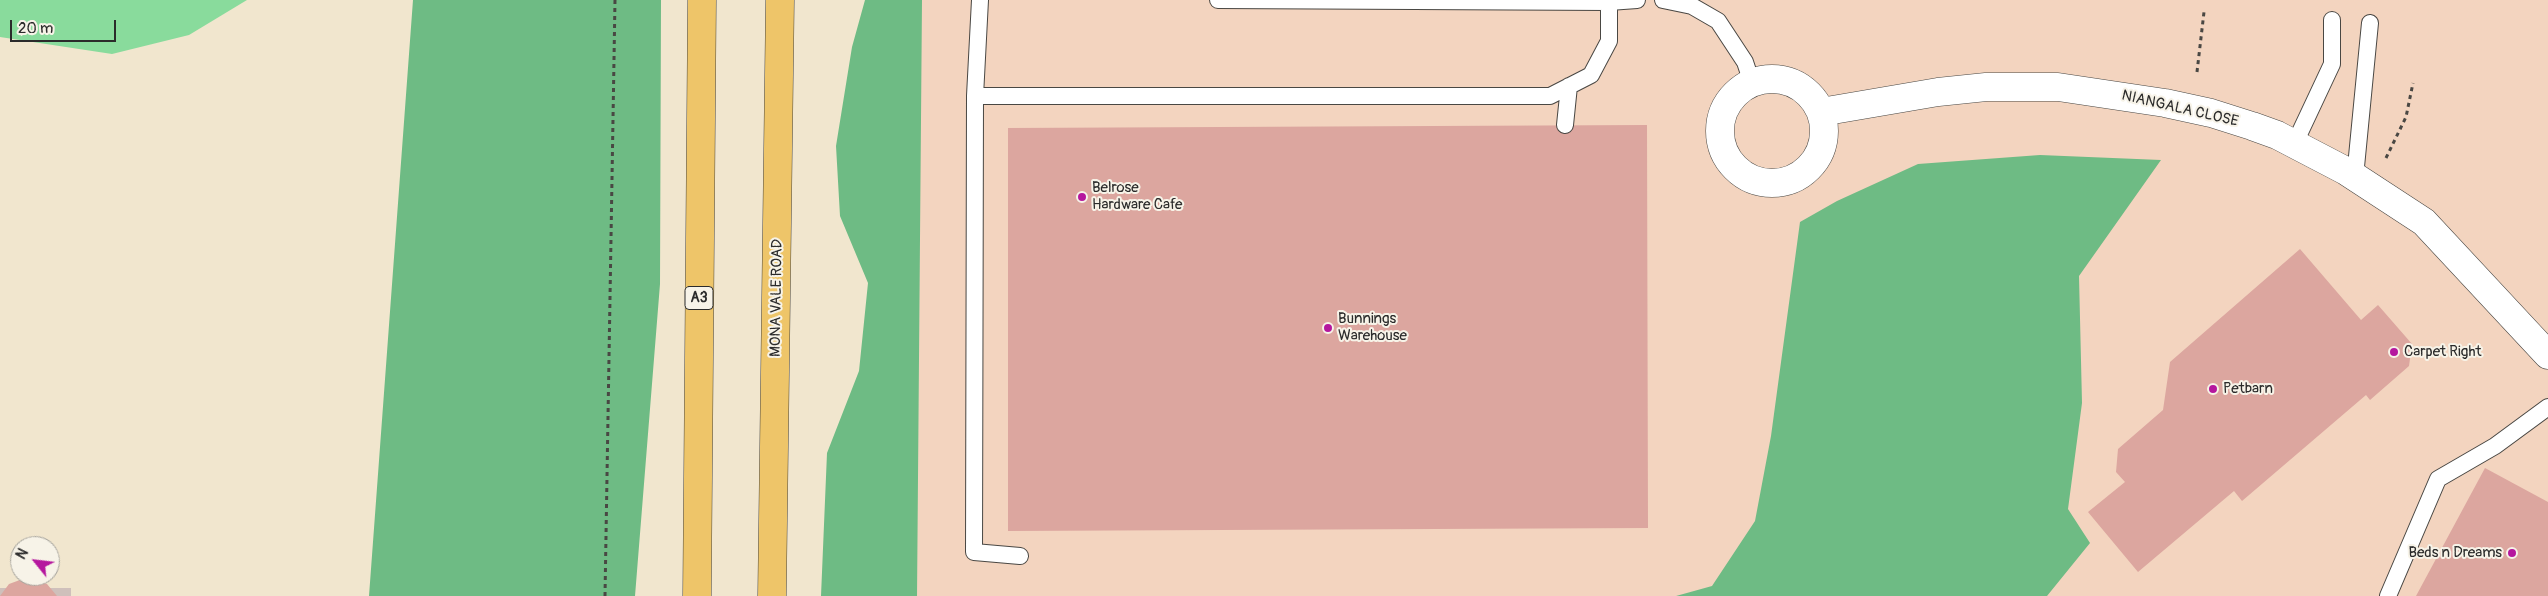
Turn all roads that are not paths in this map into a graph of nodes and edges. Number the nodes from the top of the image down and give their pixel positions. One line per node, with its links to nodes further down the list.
1 (702, 0): 20 (highway, A3)
2 (780, 0): 21 (highway, MONA VALE ROAD)
3 (980, 0): 12 (lane)
4 (1218, 0): 7 (lane)
5 (1637, 0): 7 (lane)
6 (1663, 0): 10 (lane)
7 (1609, 2): 11 (lane)
8 (2332, 20): 15 (lane)
9 (2370, 23): 16 (lane)
10 (1752, 84): 13 (street); 13 (street)
11 (1569, 86): 12 (lane); 14 (lane)
12 (975, 96): 19 (lane)
13 (1821, 112): 15 (street, NIANGALA CLOSE)
14 (1565, 125)
15 (2294, 145): 16 (street, NIANGALA CLOSE)
16 (2355, 177): 17 (street, NIANGALA CLOSE)
17 (2548, 354)
18 (2548, 407): 22 (lane)
19 (1020, 556)
20 (697, 596)
21 (772, 596)
22 (2388, 596)

